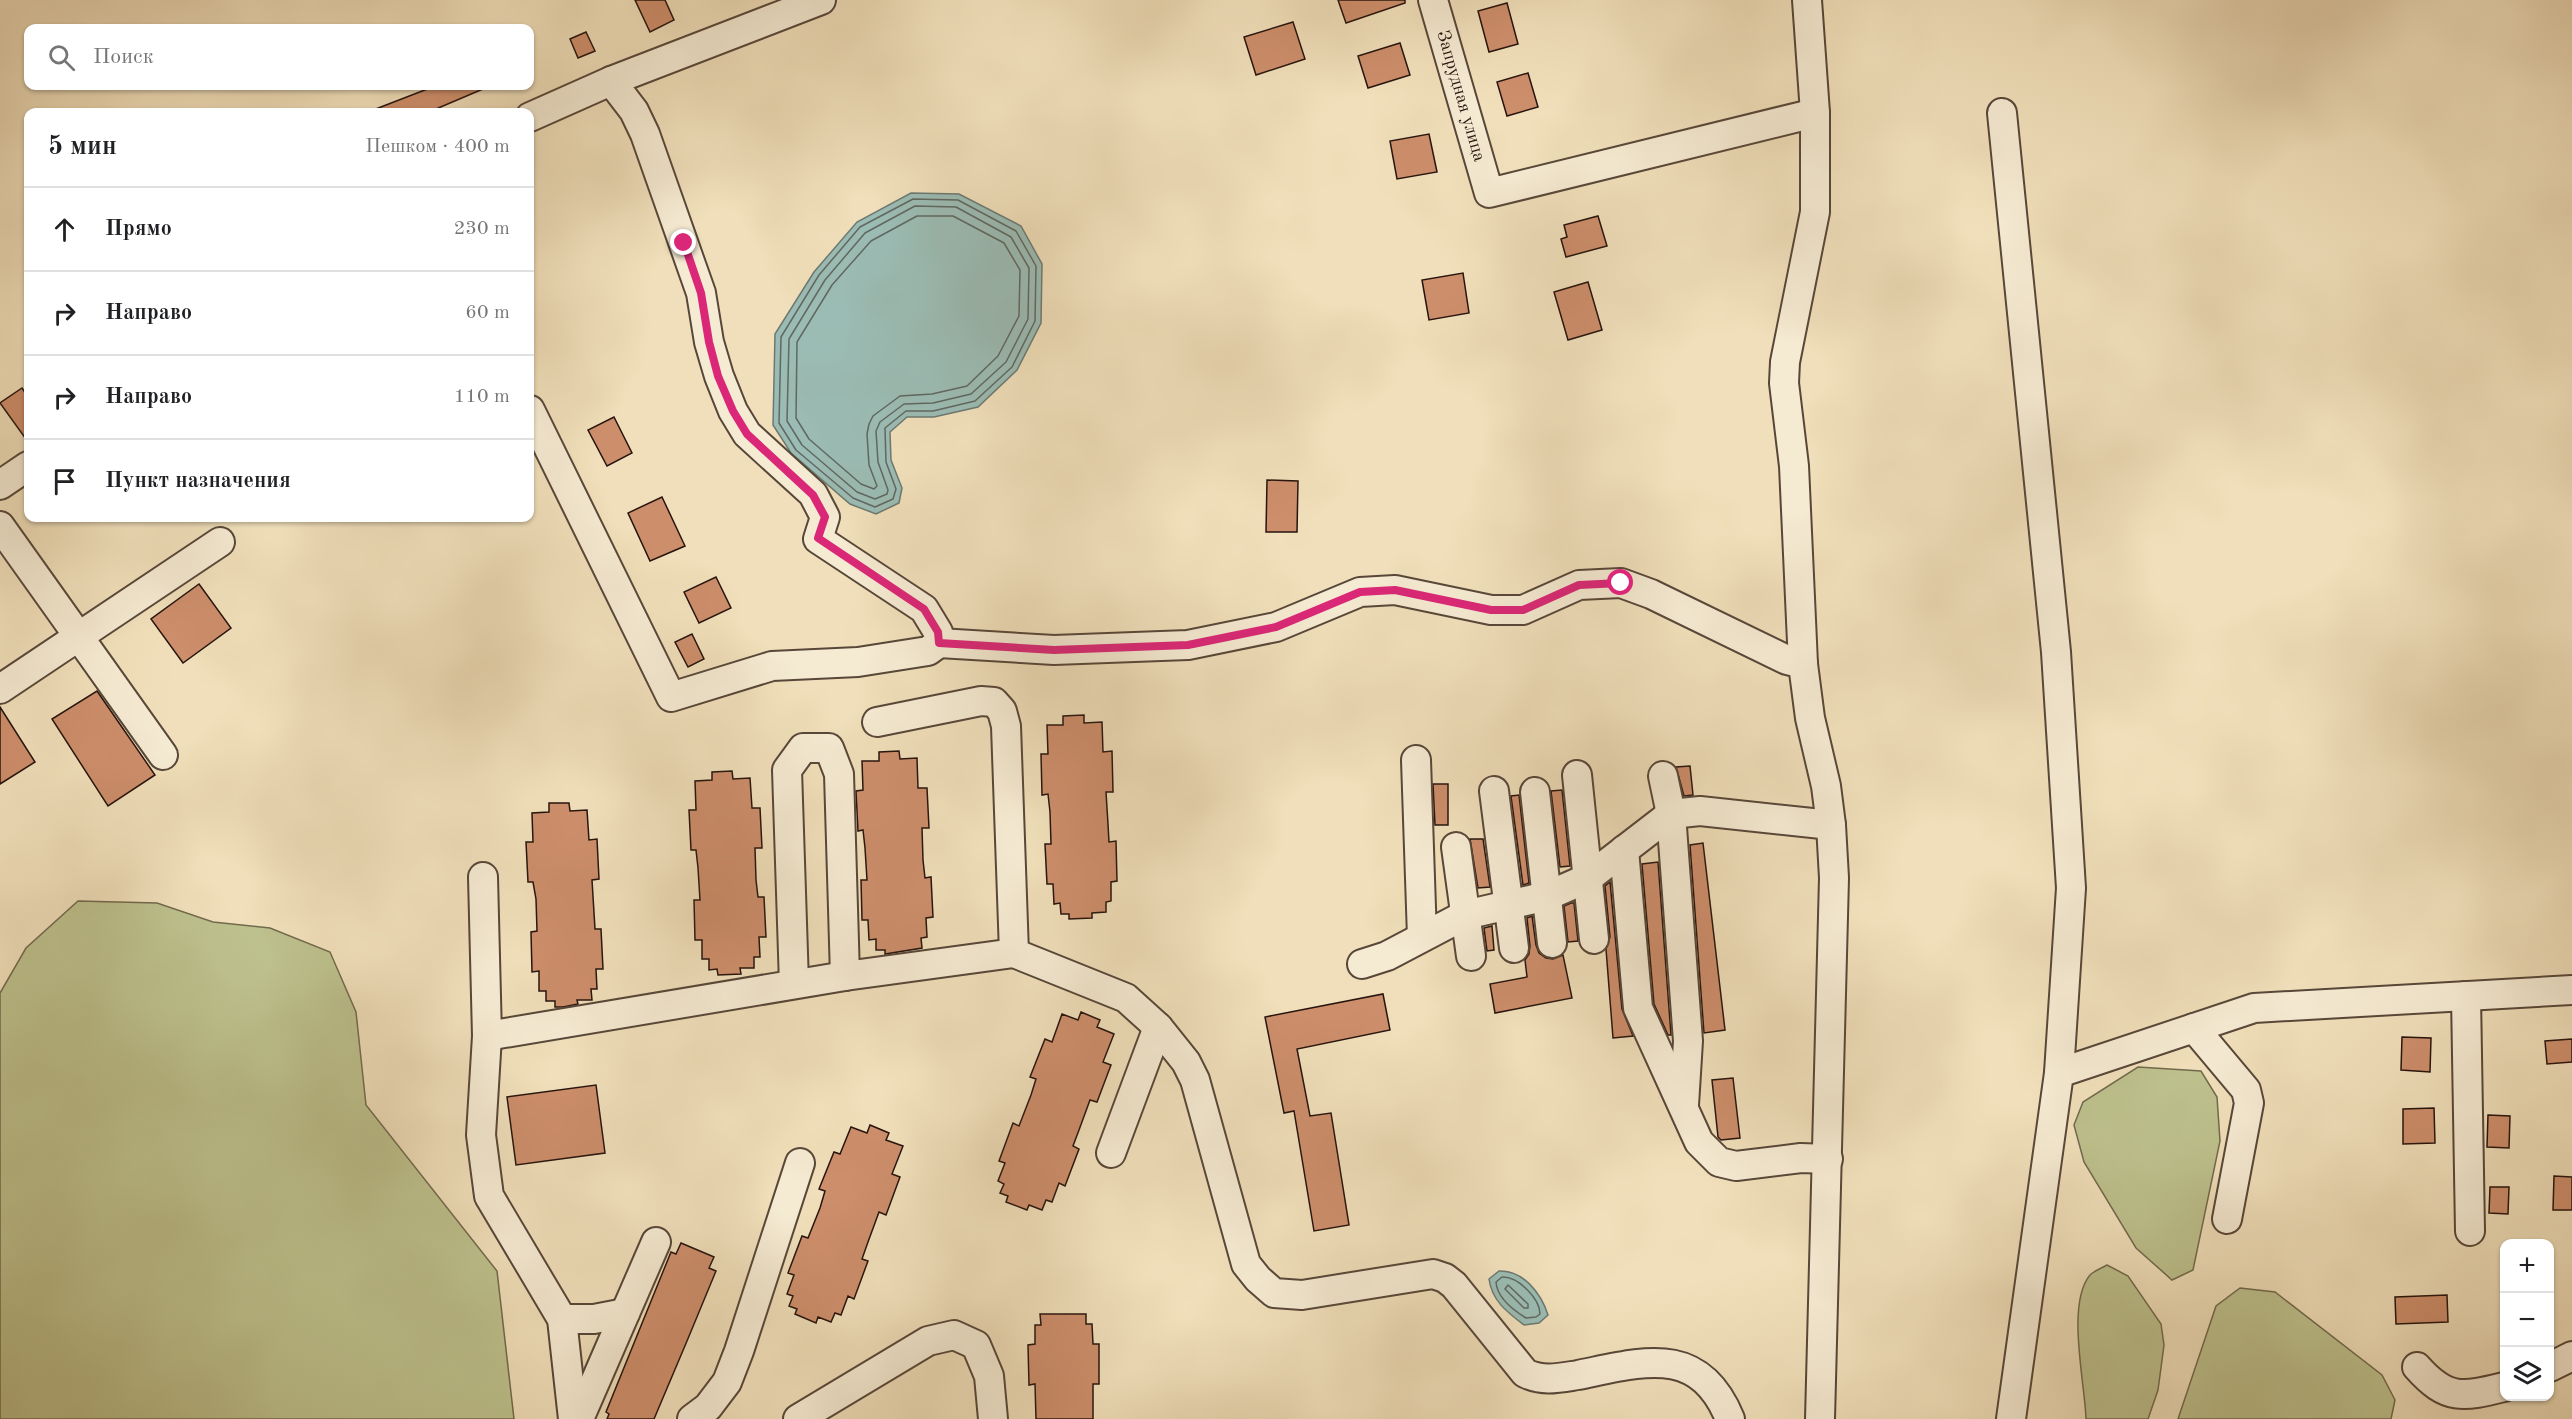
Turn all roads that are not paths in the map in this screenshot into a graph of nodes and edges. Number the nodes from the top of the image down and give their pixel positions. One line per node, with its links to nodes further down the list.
1 (821, 0): 4 (street)
2 (1433, 0): 5 (street, Запрудная улица)
3 (1807, 0): 5 (street)
4 (611, 81): 7 (street); 14 (street)
5 (1815, 113): 15 (street)
6 (2002, 113): 47 (street)
7 (534, 115)
8 (534, 418): 14 (street)
9 (24, 469): 10 (street)
10 (0, 485)
11 (0, 526): 13 (street)
12 (220, 542): 13 (street)
13 (78, 636): 16 (street); 18 (street)
14 (939, 643): 15 (street)
15 (1803, 664): 25 (street)
16 (0, 689)
17 (877, 722): 37 (street)
18 (163, 755)
19 (1416, 760): 33 (street)
20 (1577, 774): 29 (street)
21 (1663, 776): 24 (street)
22 (1494, 791): 31 (street)
23 (1535, 792): 30 (street)
24 (1671, 814): 25 (street); 27 (street); 48 (street)
25 (1831, 825): 50 (street)
26 (1456, 847): 32 (street)
27 (1624, 850): 29 (street); 48 (street)
28 (483, 877): 46 (street)
29 (1588, 878): 30 (street); 34 (street)
30 (1547, 896): 31 (street); 35 (street)
31 (1508, 905): 32 (street); 36 (street)
32 (1465, 915): 33 (street); 38 (street)
33 (1422, 937): 39 (street)
34 (1594, 939)
35 (1552, 943)
36 (1514, 948)
37 (1014, 953): 40 (street); 44 (street)
38 (1471, 956)
39 (1362, 964)
40 (845, 976): 41 (street); 41 (street)
41 (794, 984): 46 (street)
42 (2572, 990): 43 (street)
43 (2466, 996): 45 (street); 53 (street)
44 (1158, 1027): 49 (street); 66 (street)
45 (2194, 1028): 47 (street); 52 (street)
46 (487, 1035): 56 (street)
47 (2059, 1073): 68 (street)
48 (1684, 1108): 50 (street)
49 (1111, 1153)
50 (1828, 1159): 67 (street)
51 (800, 1163): 63 (street)
52 (2227, 1219)
53 (2470, 1231)
54 (656, 1242): 55 (street)
55 (625, 1313): 56 (street); 62 (street)
56 (562, 1319): 61 (street)
57 (2572, 1356): 58 (street)
58 (2554, 1365)
59 (2416, 1367): 60 (street)
60 (2500, 1388)
61 (573, 1419)
62 (579, 1419)
63 (692, 1419)
64 (798, 1419): 65 (street)
65 (993, 1419)
66 (1730, 1419)
67 (1820, 1419)
68 (2010, 1419)

